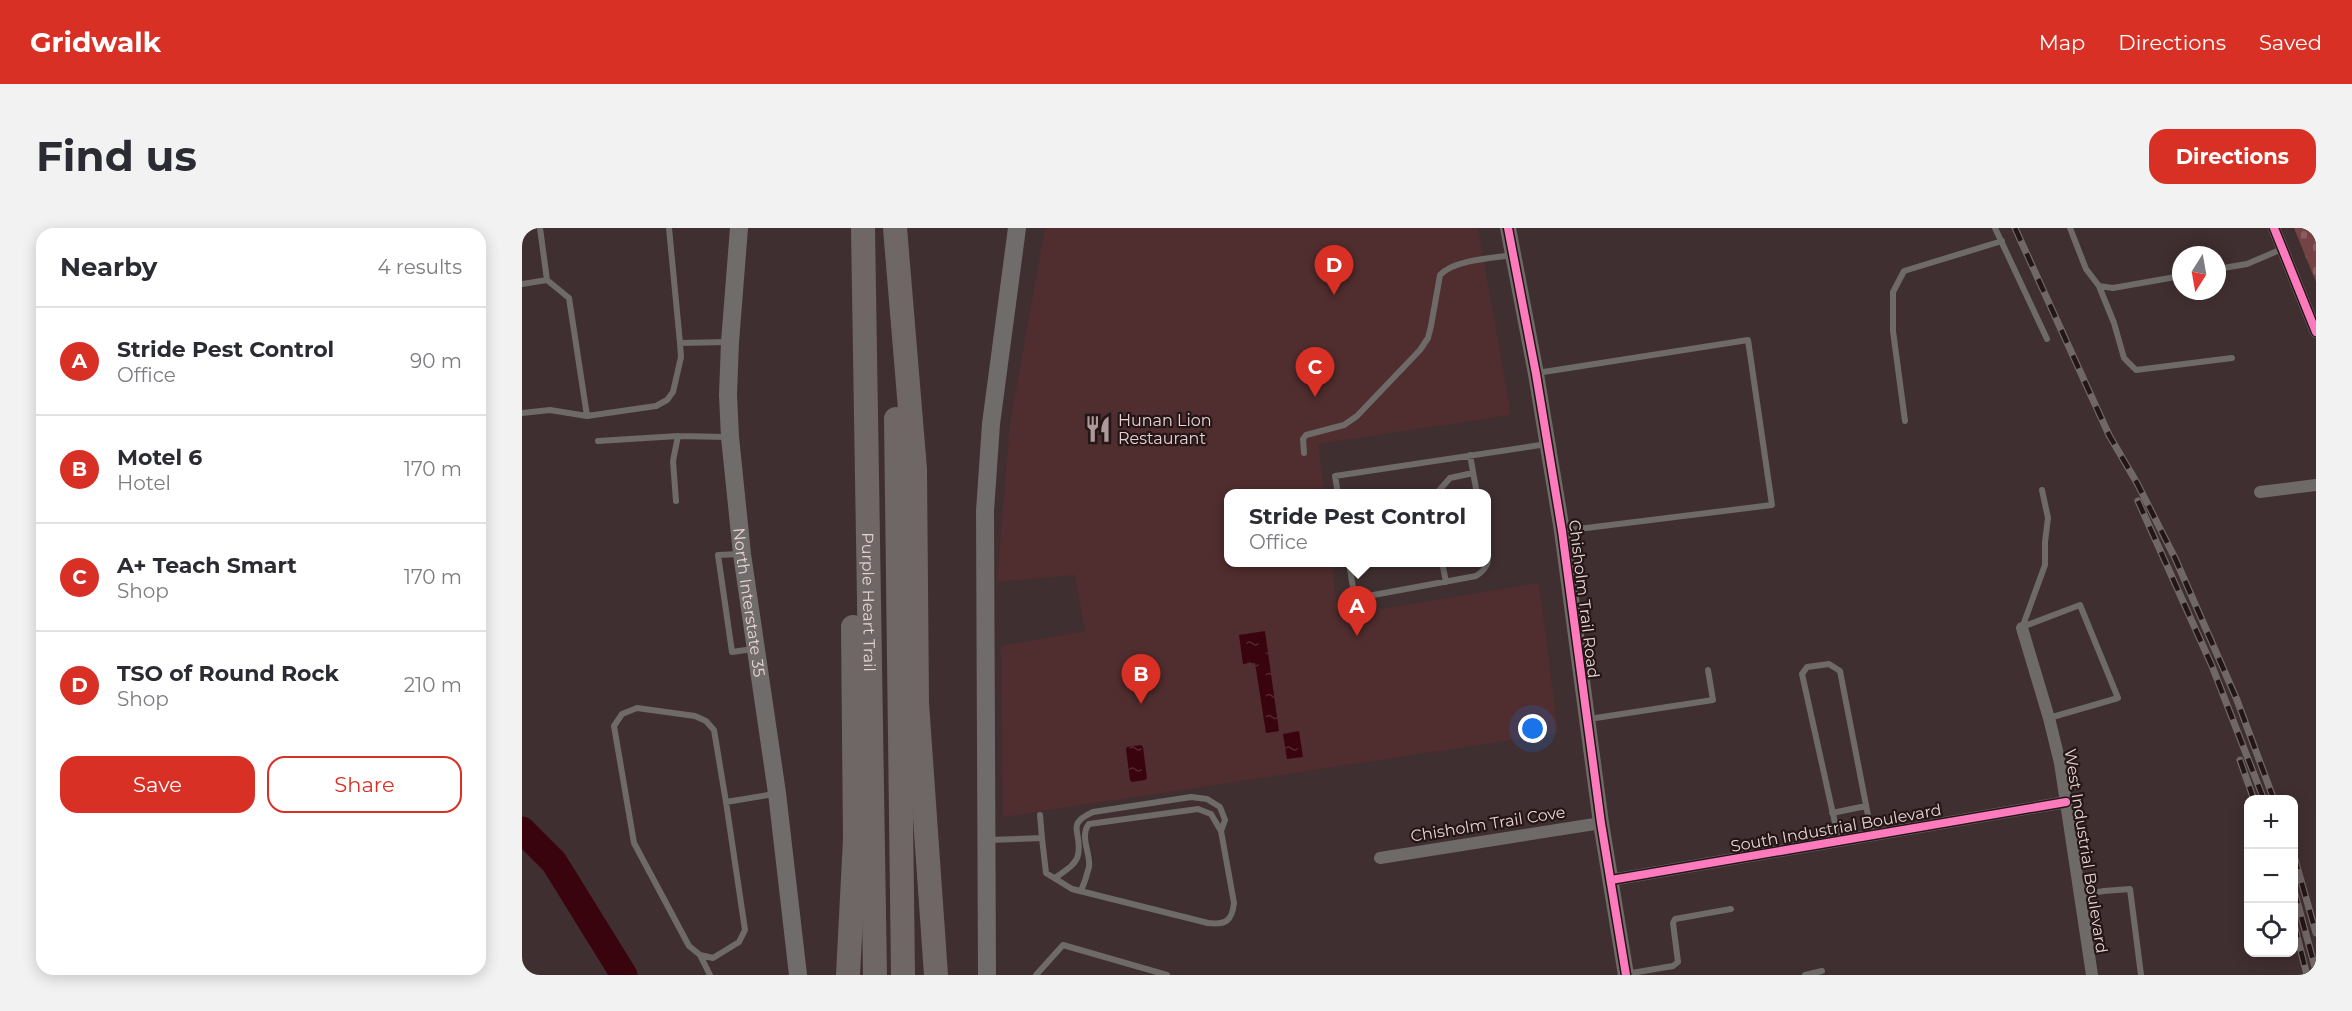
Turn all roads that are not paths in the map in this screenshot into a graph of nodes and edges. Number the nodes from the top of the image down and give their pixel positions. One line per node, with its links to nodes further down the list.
1 (540, 228): 16 (lane)
2 (669, 228): 22 (lane)
3 (739, 228): 21 (main road, North Interstate 35)
4 (863, 228): 23 (highway, Purple Heart Trail)
5 (894, 228): 77 (highway, Purple Heart Trail); 78 (highway)
6 (1017, 228): 62 (main road)
7 (1508, 228): 13 (street, Chisholm Trail Road)
8 (1995, 228): 11 (lane)
9 (2070, 228): 18 (lane)
10 (2274, 228): 12 (street)
11 (2002, 241): 20 (lane); 28 (lane)
12 (2282, 249): 14 (lane); 19 (street)
13 (1513, 255): 25 (street, Chisholm Trail Road); 33 (lane)
14 (2226, 268)
15 (2172, 278): 18 (lane)
16 (547, 280): 17 (lane); 27 (lane)
17 (522, 284)
18 (2099, 286): 24 (lane)
19 (2316, 332)
20 (2048, 339)
21 (730, 342): 22 (lane); 30 (main road, North Interstate 35)
22 (680, 343): 27 (lane)
23 (864, 352): 75 (highway); 76 (highway, Purple Heart Trail)
24 (2232, 358)
25 (1536, 374): 32 (street, Chisholm Trail Road); 43 (lane)
26 (522, 413): 27 (lane)
27 (587, 416)
28 (1905, 422)
29 (678, 436): 30 (lane); 31 (lane); 42 (lane)
30 (730, 437): 52 (main road, North Interstate 35)
31 (598, 441)
32 (1548, 444): 34 (lane); 43 (street, Chisholm Trail Road)
33 (1304, 453)
34 (1470, 456): 35 (lane); 37 (lane)
35 (1473, 473): 38 (lane); 39 (lane)
36 (2316, 485): 41 (street)
37 (1337, 489)
38 (1440, 489)
39 (1476, 489)
40 (2042, 490): 48 (lane)
41 (2260, 492)
42 (676, 501)
43 (1562, 531): 51 (street, Chisholm Trail Road)
44 (1350, 567): 47 (lane)
45 (1443, 567): 47 (lane)
46 (1486, 567): 47 (lane)
47 (1446, 582)
48 (2022, 627): 50 (street, West Industrial Boulevard); 50 (lane)
49 (1708, 670): 51 (lane)
50 (2049, 718): 54 (street, West Industrial Boulevard)
51 (1586, 719): 58 (street, Chisholm Trail Road)
52 (777, 793): 53 (lane); 74 (main road, North Interstate 35)
53 (726, 802): 70 (lane); 70 (lane)
54 (2066, 802): 60 (street, South Industrial Boulevard); 68 (street, West Industrial Boulevard)
55 (1866, 806): 56 (lane); 56 (lane); 60 (lane)
56 (1832, 813): 63 (lane)
57 (1040, 815): 61 (lane)
58 (1601, 823): 64 (street, Chisholm Trail Cove); 66 (street, Chisholm Trail Road)
59 (1221, 831): 65 (lane); 67 (lane); 67 (lane)
60 (1872, 837): 63 (street, South Industrial Boulevard)
61 (1042, 838): 62 (lane); 65 (lane)
62 (987, 840): 79 (main road)
63 (1839, 842): 66 (street, South Industrial Boulevard)
64 (1380, 858)
65 (1055, 878): 67 (lane)
66 (1611, 880): 72 (street, Chisholm Trail Road)
67 (1081, 891)
68 (2080, 895): 83 (street, West Industrial Boulevard); 84 (lane)
69 (1731, 909): 72 (lane)
70 (700, 955): 73 (lane)
71 (1822, 972): 82 (lane)
72 (1625, 974)
73 (710, 975)
74 (798, 975)
75 (848, 975)
76 (875, 975)
77 (903, 975)
78 (936, 975)
79 (987, 975)
80 (1036, 975): 81 (lane)
81 (1167, 975)
82 (1805, 975)
83 (2092, 975)
84 (2141, 975)

